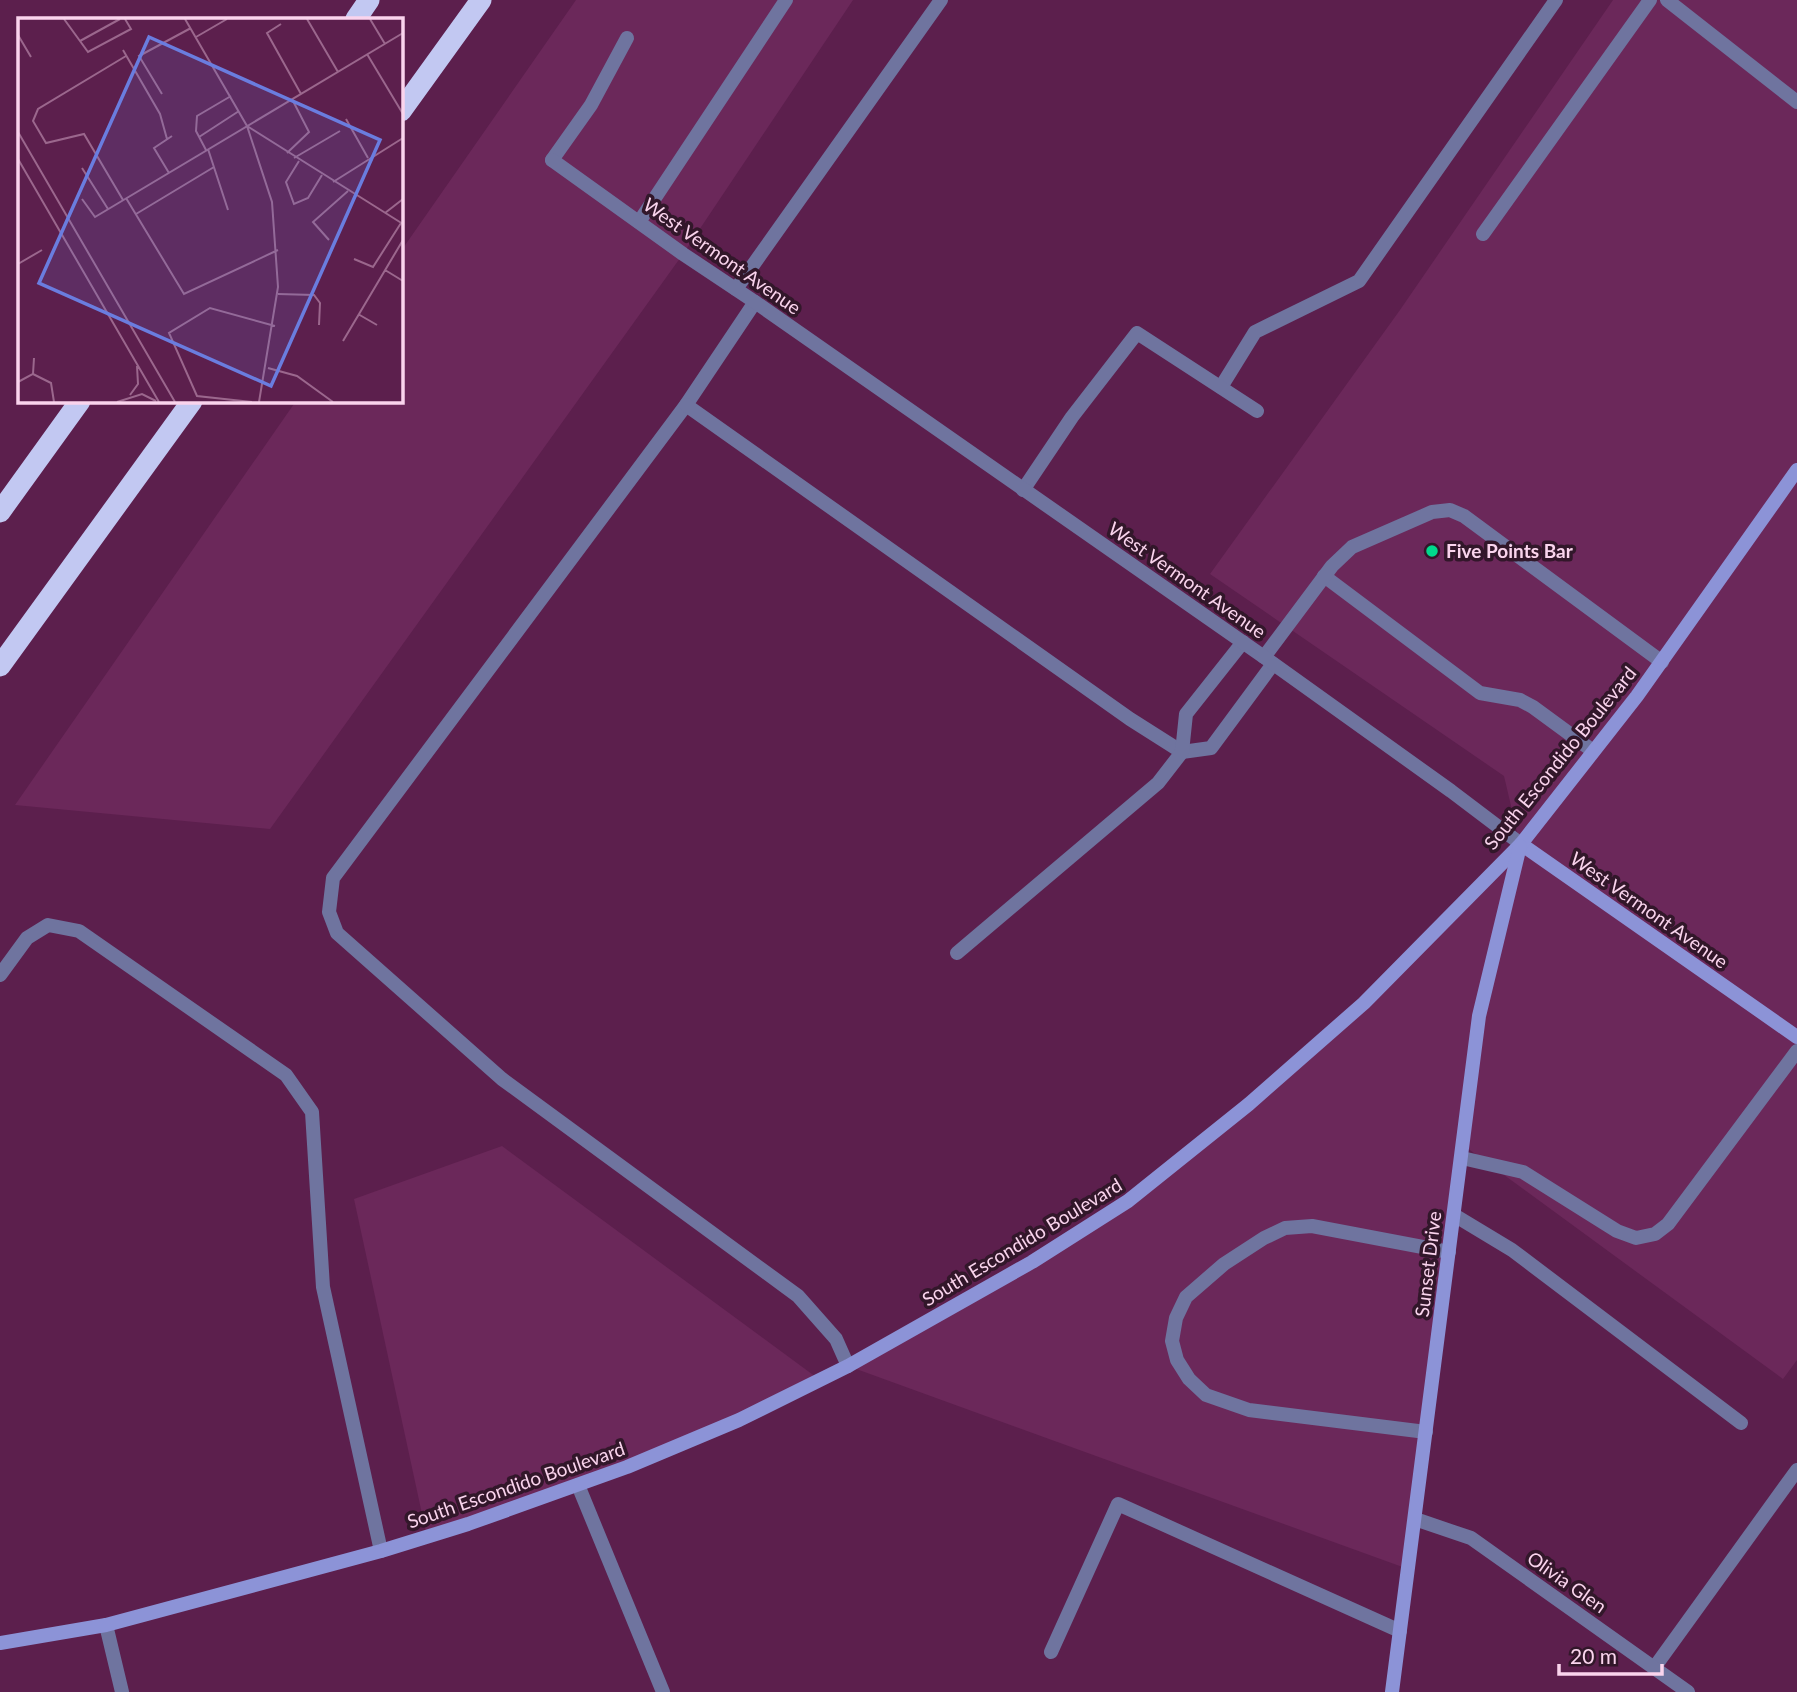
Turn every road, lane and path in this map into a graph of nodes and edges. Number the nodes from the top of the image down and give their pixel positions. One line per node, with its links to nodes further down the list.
1 (369, 0): 8 (highway)
2 (481, 0): 11 (highway)
3 (786, 0): 12 (street)
4 (941, 0): 14 (street)
5 (1556, 0): 16 (street)
6 (1650, 0): 13 (street)
7 (1667, 0): 10 (street)
8 (357, 18)
9 (627, 38): 12 (street, West Vermont Avenue)
10 (1797, 102)
11 (402, 110)
12 (639, 222): 14 (street, West Vermont Avenue)
13 (1483, 234)
14 (736, 289): 15 (street, West Vermont Avenue)
15 (755, 302): 19 (street); 22 (street, West Vermont Avenue)
16 (1221, 387): 20 (street); 22 (street)
17 (79, 402): 23 (highway)
18 (191, 402): 28 (highway)
19 (686, 405): 30 (street); 39 (street)
20 (1257, 411)
21 (1797, 470): 27 (main road, South Escondido Boulevard)
22 (1023, 490): 25 (street, West Vermont Avenue)
23 (0, 512)
24 (1324, 576): 26 (street); 27 (street); 29 (street)
25 (1242, 642): 26 (street, West Vermont Avenue); 30 (street)
26 (1269, 661): 30 (street); 31 (street, West Vermont Avenue)
27 (1662, 662): 29 (main road, South Escondido Boulevard)
28 (0, 666)
29 (1594, 751): 31 (main road, South Escondido Boulevard)
30 (1182, 752): 32 (street)
31 (1521, 844): 34 (main road, West Vermont Avenue); 36 (main road, Sunset Drive); 39 (main road, South Escondido Boulevard)
32 (957, 953)
33 (0, 975): 45 (street)
34 (1797, 1037)
35 (1797, 1051): 36 (street)
36 (1462, 1158): 37 (main road, Sunset Drive)
37 (1454, 1215): 38 (main road, Sunset Drive); 40 (street)
38 (1449, 1252): 41 (main road, Sunset Drive); 41 (street)
39 (848, 1366): 43 (main road, South Escondido Boulevard)
40 (1741, 1423)
41 (1426, 1432): 44 (main road, Sunset Drive)
42 (1797, 1470): 50 (street)
43 (578, 1485): 45 (main road, South Escondido Boulevard); 52 (street)
44 (1415, 1519): 47 (main road, Sunset Drive); 50 (street, Olivia Glen)
45 (381, 1551): 46 (main road, South Escondido Boulevard)
46 (106, 1625): 48 (main road, South Escondido Boulevard); 51 (street)
47 (1400, 1630): 49 (street); 53 (main road, Sunset Drive)
48 (0, 1643)
49 (1051, 1652)
50 (1654, 1668): 54 (street, Olivia Glen)
51 (122, 1692)
52 (663, 1692)
53 (1392, 1692)
54 (1689, 1692)

